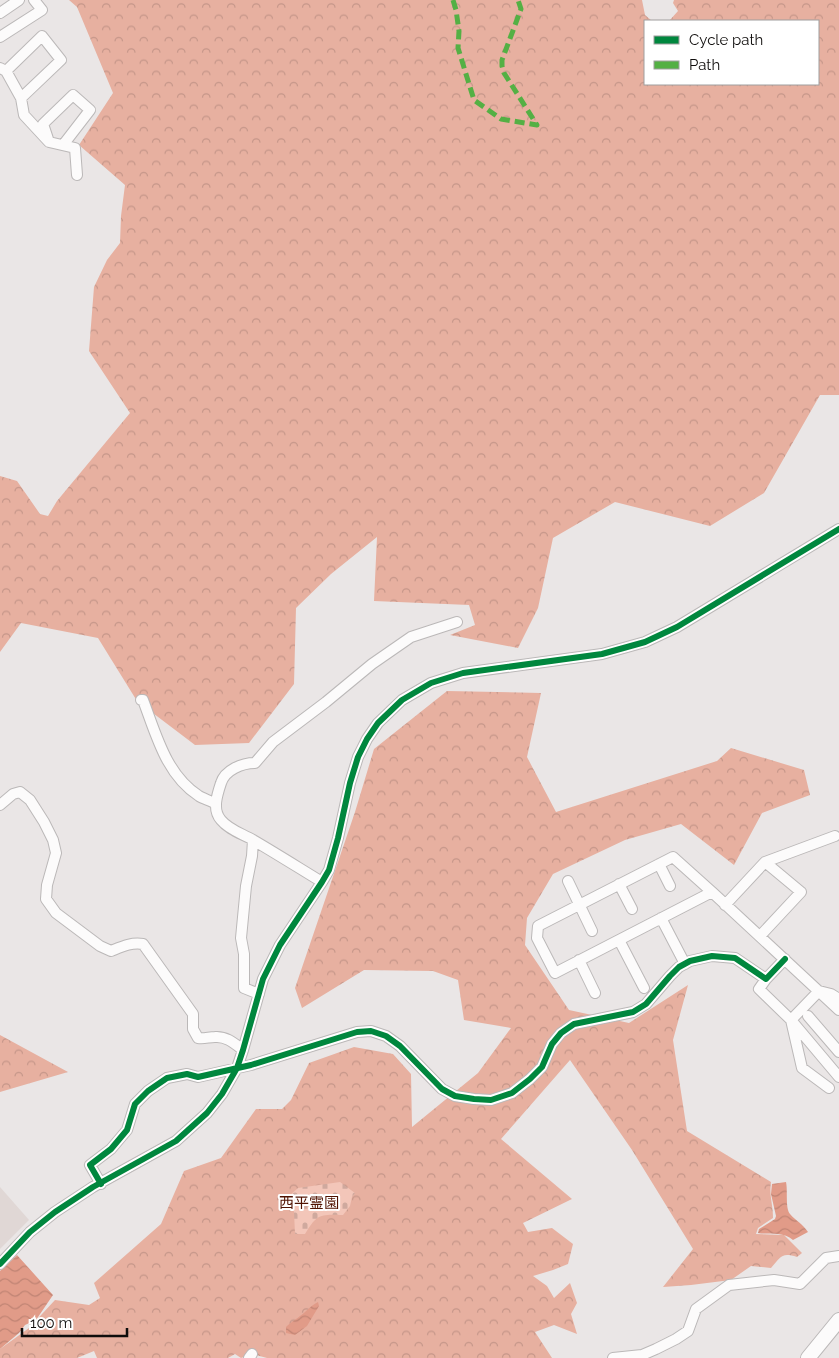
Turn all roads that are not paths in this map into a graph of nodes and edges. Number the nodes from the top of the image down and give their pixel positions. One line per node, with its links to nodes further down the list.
1 (19, 0): 3 (street)
2 (34, 0): 4 (street)
3 (0, 13)
4 (0, 37)
5 (3, 70): 6 (street); 6 (street)
6 (21, 98): 7 (street)
7 (49, 142): 8 (street); 8 (street)
8 (62, 146): 9 (street)
9 (77, 176)
10 (839, 529): 20 (street)
11 (457, 622): 13 (street)
12 (141, 700): 13 (street)
13 (216, 804): 16 (street)
14 (0, 805): 43 (street)
15 (835, 836): 17 (street)
16 (253, 840): 20 (street); 38 (street)
17 (765, 862): 25 (street); 29 (street)
18 (659, 864): 21 (street); 22 (street); 23 (street)
19 (568, 881): 24 (street)
20 (322, 882): 38 (street)
21 (619, 884): 24 (street); 26 (street)
22 (670, 886)
23 (712, 892): 25 (street); 27 (street)
24 (579, 905): 28 (street); 32 (street)
25 (725, 906): 29 (street)
26 (632, 909)
27 (661, 918): 30 (street); 33 (street)
28 (592, 930)
29 (760, 936): 31 (street)
30 (619, 940): 32 (street); 35 (street)
31 (785, 958): 34 (street); 36 (street)
32 (579, 960): 37 (street)
33 (685, 964): 34 (street); 45 (street)
34 (766, 979): 42 (street)
35 (644, 988)
36 (819, 992): 39 (street); 40 (street); 42 (street)
37 (595, 993)
38 (258, 994): 43 (street)
39 (839, 1000)
40 (839, 1010)
41 (808, 1016): 44 (street)
42 (791, 1020): 46 (street); 47 (street)
43 (243, 1050): 45 (street)
44 (839, 1052)
45 (237, 1068): 48 (street); 48 (street)
46 (839, 1077)
47 (829, 1088)
48 (101, 1184): 50 (street)
49 (839, 1256): 52 (street)
50 (0, 1264)
51 (839, 1320): 53 (main road)
52 (612, 1358)
53 (808, 1358)

